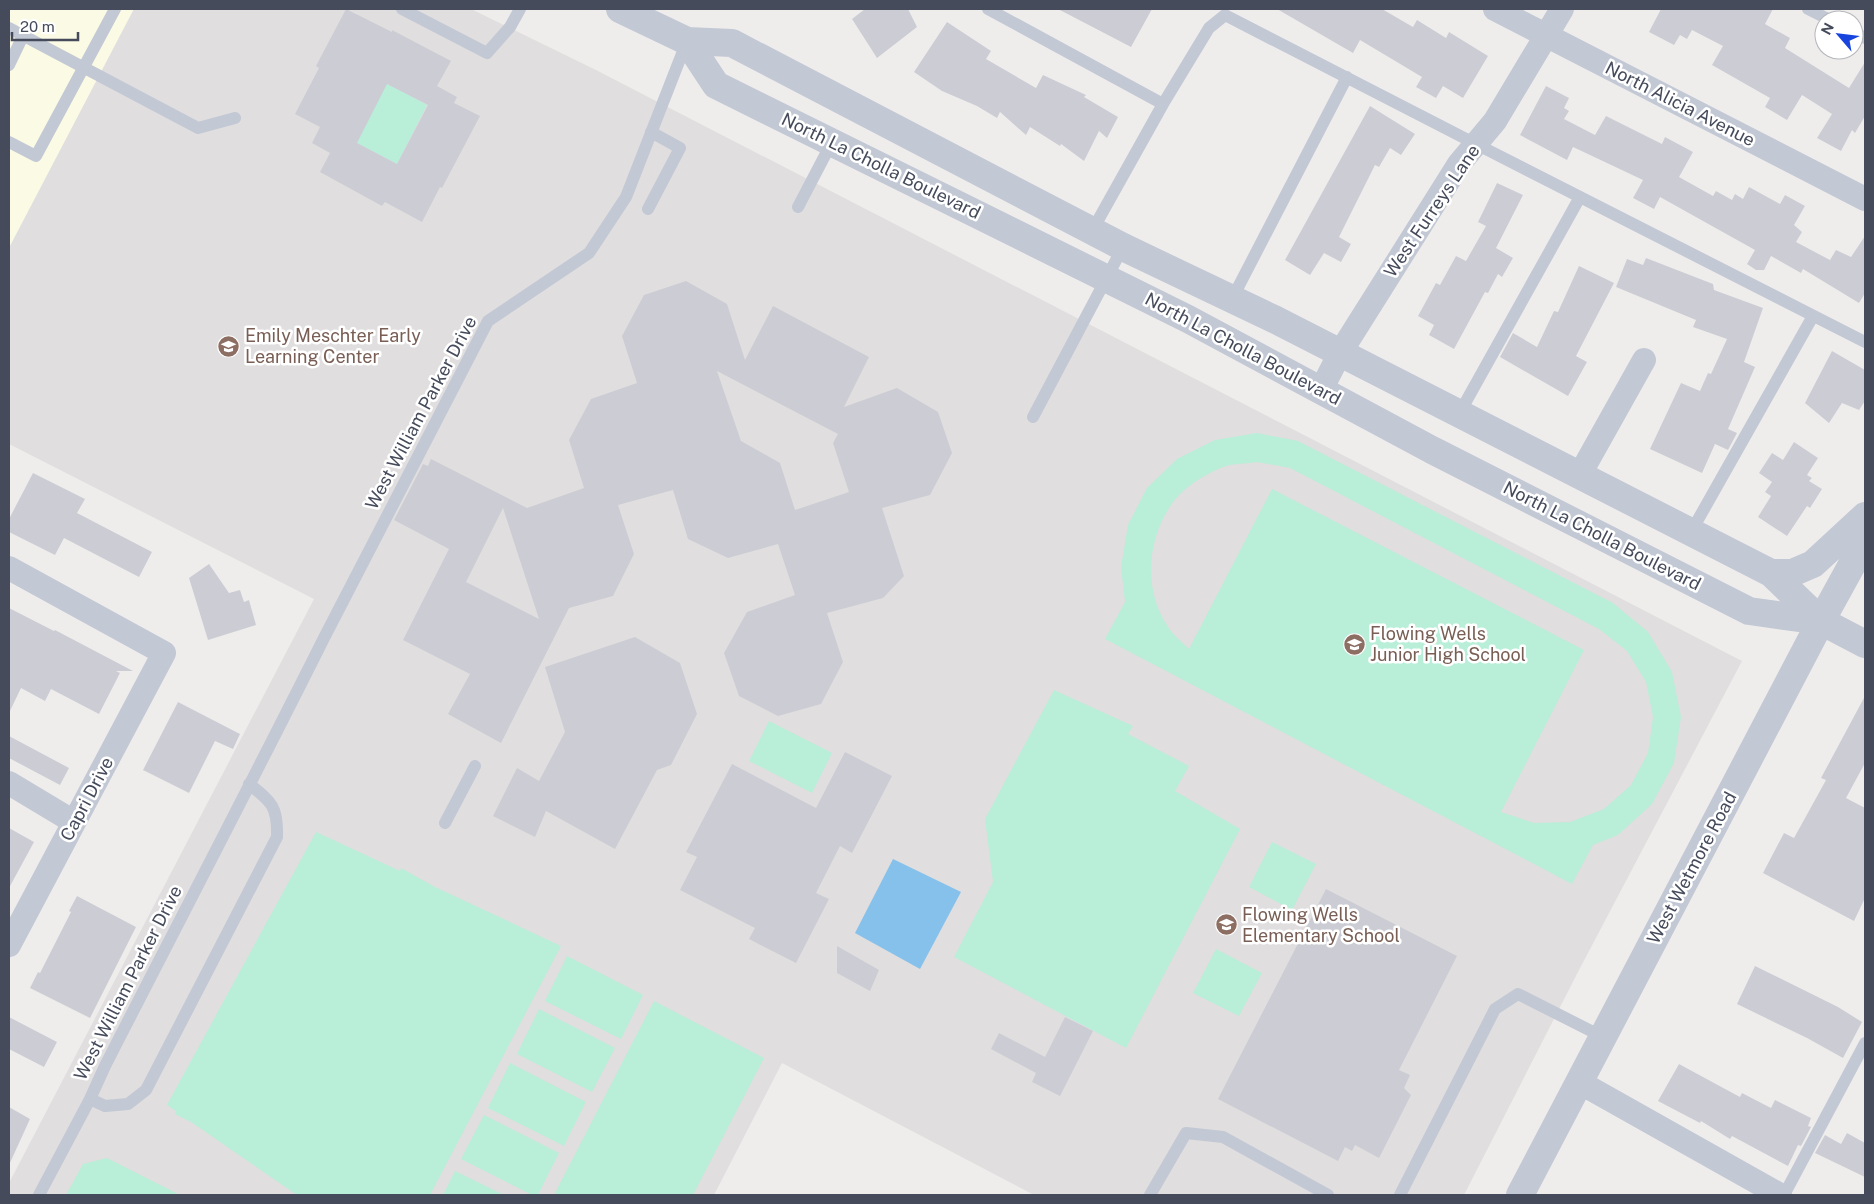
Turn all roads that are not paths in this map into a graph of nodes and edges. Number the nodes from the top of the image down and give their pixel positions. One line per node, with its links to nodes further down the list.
1 (115, 9): 14 (lane)
2 (402, 9): 3 (lane)
3 (520, 9)
4 (988, 9): 16 (lane)
5 (1495, 9): 11 (street, North Alicia Avenue)
6 (1562, 9): 11 (street, West Furreys Lane)
7 (628, 10): 12 (street, North La Cholla Boulevard)
8 (1226, 12): 15 (lane); 16 (lane)
9 (9, 28): 10 (lane)
10 (23, 36): 13 (lane); 14 (lane)
11 (1547, 36): 21 (street, West Furreys Lane); 23 (street, North Alicia Avenue)
12 (687, 40): 18 (lane, West William Parker Drive); 20 (street, North La Cholla Boulevard); 26 (street, North La Cholla Boulevard)
13 (9, 65)
14 (83, 68): 17 (lane); 19 (lane)
15 (1347, 77): 21 (lane); 29 (lane)
16 (1163, 104): 26 (lane)
17 (235, 118)
18 (651, 132): 25 (lane); 47 (lane, West William Parker Drive)
19 (9, 142)
20 (832, 142): 24 (lane); 28 (street, North La Cholla Boulevard)
21 (1476, 144): 22 (lane); 32 (street, West Furreys Lane)
22 (1580, 197): 30 (lane); 35 (lane)
23 (1865, 199)
24 (798, 207)
25 (648, 209)
26 (1092, 230): 27 (street, North La Cholla Boulevard)
27 (1123, 247): 28 (lane); 29 (street, North La Cholla Boulevard)
28 (1107, 278): 34 (street, North La Cholla Boulevard); 36 (lane)
29 (1232, 299): 32 (street, North La Cholla Boulevard)
30 (1813, 316): 31 (lane); 39 (lane)
31 (1865, 342)
32 (1340, 353): 34 (street, West Furreys Lane); 35 (street, North La Cholla Boulevard)
33 (1644, 360): 37 (street)
34 (1321, 390): 43 (street, North La Cholla Boulevard)
35 (1459, 414): 37 (street, North La Cholla Boulevard)
36 (1033, 417)
37 (1578, 476): 39 (street, North La Cholla Boulevard)
38 (1865, 516): 42 (street)
39 (1691, 532): 42 (street, North La Cholla Boulevard)
40 (1865, 541): 43 (street, West Wetmore Road)
41 (9, 568): 48 (street, Capri Drive)
42 (1771, 573): 43 (street, North La Cholla Boulevard)
43 (1821, 622): 44 (street, North La Cholla Boulevard); 51 (street, West Wetmore Road)
44 (1865, 644)
45 (475, 766): 49 (lane)
46 (9, 783): 48 (street)
47 (249, 784): 54 (lane, West William Parker Drive); 54 (lane, West William Parker Drive)
48 (74, 822): 50 (street, Capri Drive)
49 (445, 823)
50 (9, 945)
51 (1603, 1037): 53 (street, West Wetmore Road); 58 (lane)
52 (1865, 1043): 61 (lane)
53 (1579, 1082): 59 (street, West Wetmore Road); 60 (street)
54 (90, 1098): 55 (lane)
55 (39, 1195)
56 (1150, 1195): 57 (lane)
57 (1328, 1195)
58 (1400, 1195)
59 (1520, 1195)
60 (1780, 1195)
61 (1784, 1195)

